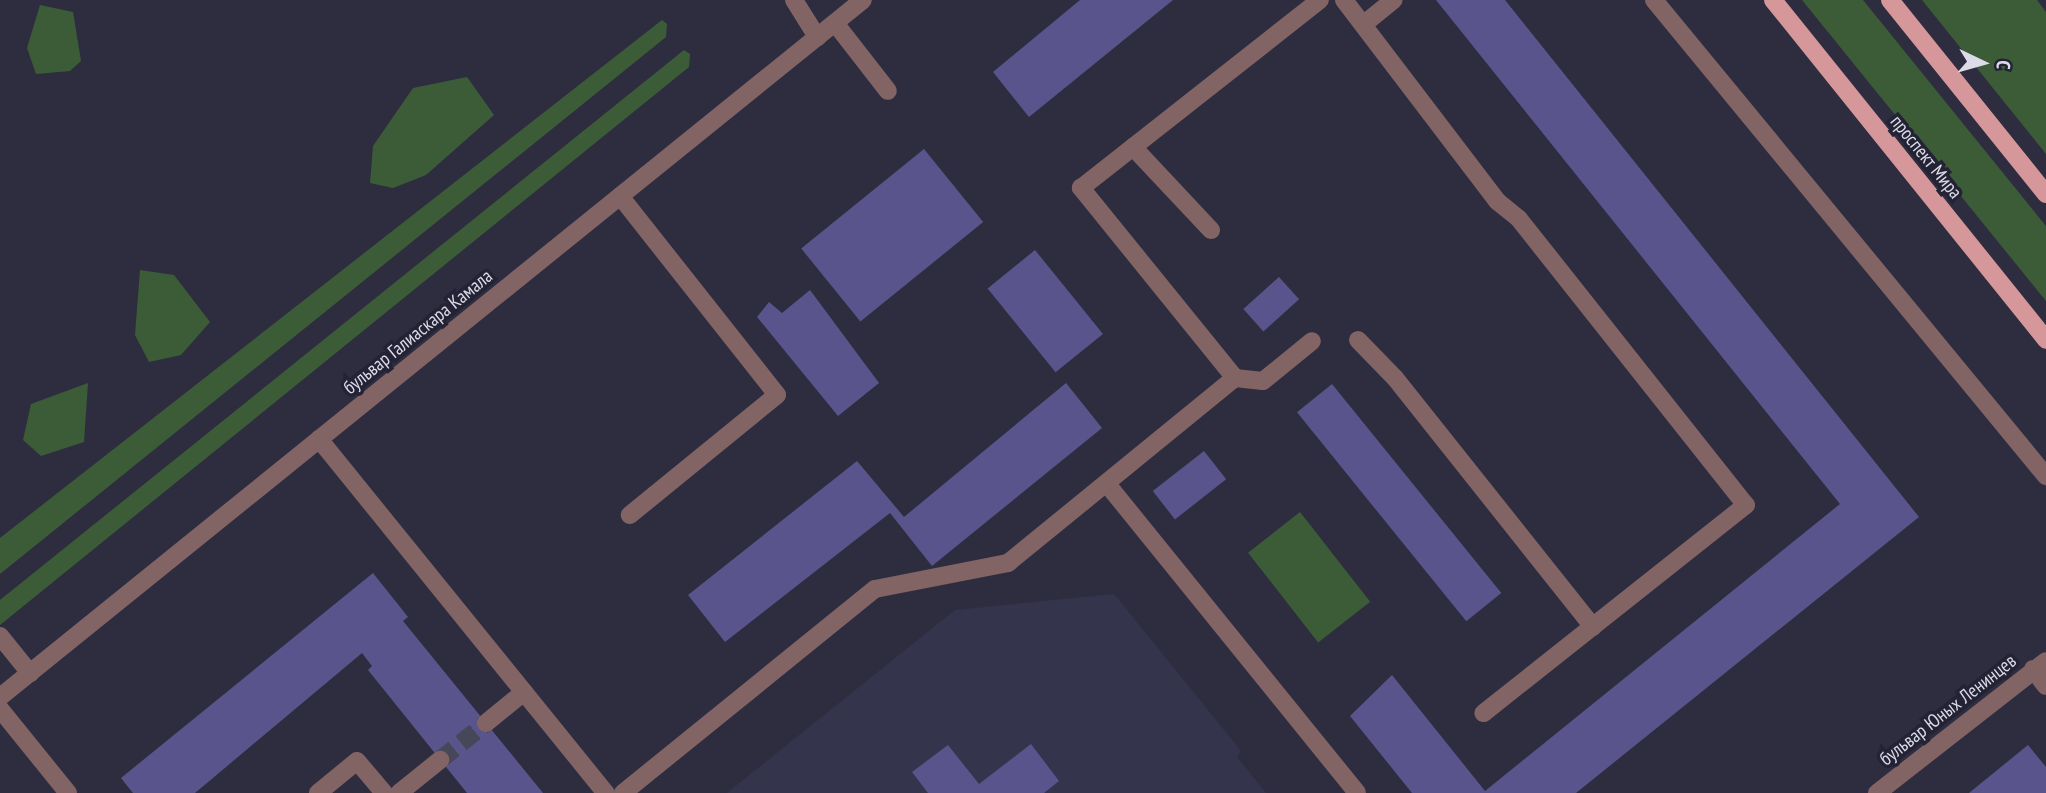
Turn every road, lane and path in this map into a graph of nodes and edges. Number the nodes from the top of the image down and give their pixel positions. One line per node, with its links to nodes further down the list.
1 (793, 0): 11 (street)
2 (863, 0): 9 (street, бульвар Галиаскара Камала)
3 (1321, 0): 13 (street)
4 (1344, 0): 10 (street)
5 (1395, 0): 10 (street)
6 (1654, 0): 22 (street)
7 (1773, 0): 18 (main road, проспект Мира)
8 (1890, 0): 14 (main road)
9 (835, 23): 11 (street, бульвар Галиаскара Камала); 12 (street)
10 (1364, 24): 25 (street)
11 (817, 37): 15 (street, бульвар Галиаскара Камала)
12 (888, 91)
13 (1133, 147): 16 (street); 20 (street)
14 (2046, 194)
15 (620, 196): 21 (street, бульвар Галиаскара Камала); 24 (street)
16 (1211, 230)
17 (1358, 340): 25 (street)
18 (2046, 340)
19 (1312, 341): 20 (street)
20 (1235, 378): 23 (street)
21 (319, 439): 28 (street, бульвар Галиаскара Камала); 30 (street)
22 (2046, 476)
23 (1107, 484): 41 (street); 42 (street)
24 (630, 515)
25 (1593, 627): 33 (street)
26 (0, 636): 28 (street)
27 (2039, 665): 29 (street); 43 (street, бульвар Юных Ленинцев)
28 (30, 673): 31 (street, бульвар Галиаскара Камала)
29 (2046, 686)
30 (524, 692): 34 (street); 40 (street)
31 (0, 697)
32 (0, 709): 36 (street)
33 (1484, 713)
34 (486, 723)
35 (440, 760): 39 (street)
36 (68, 793)
37 (318, 793): 38 (street)
38 (384, 793)
39 (399, 793)
40 (606, 793)
41 (623, 793)
42 (1357, 793)
43 (1877, 793)

